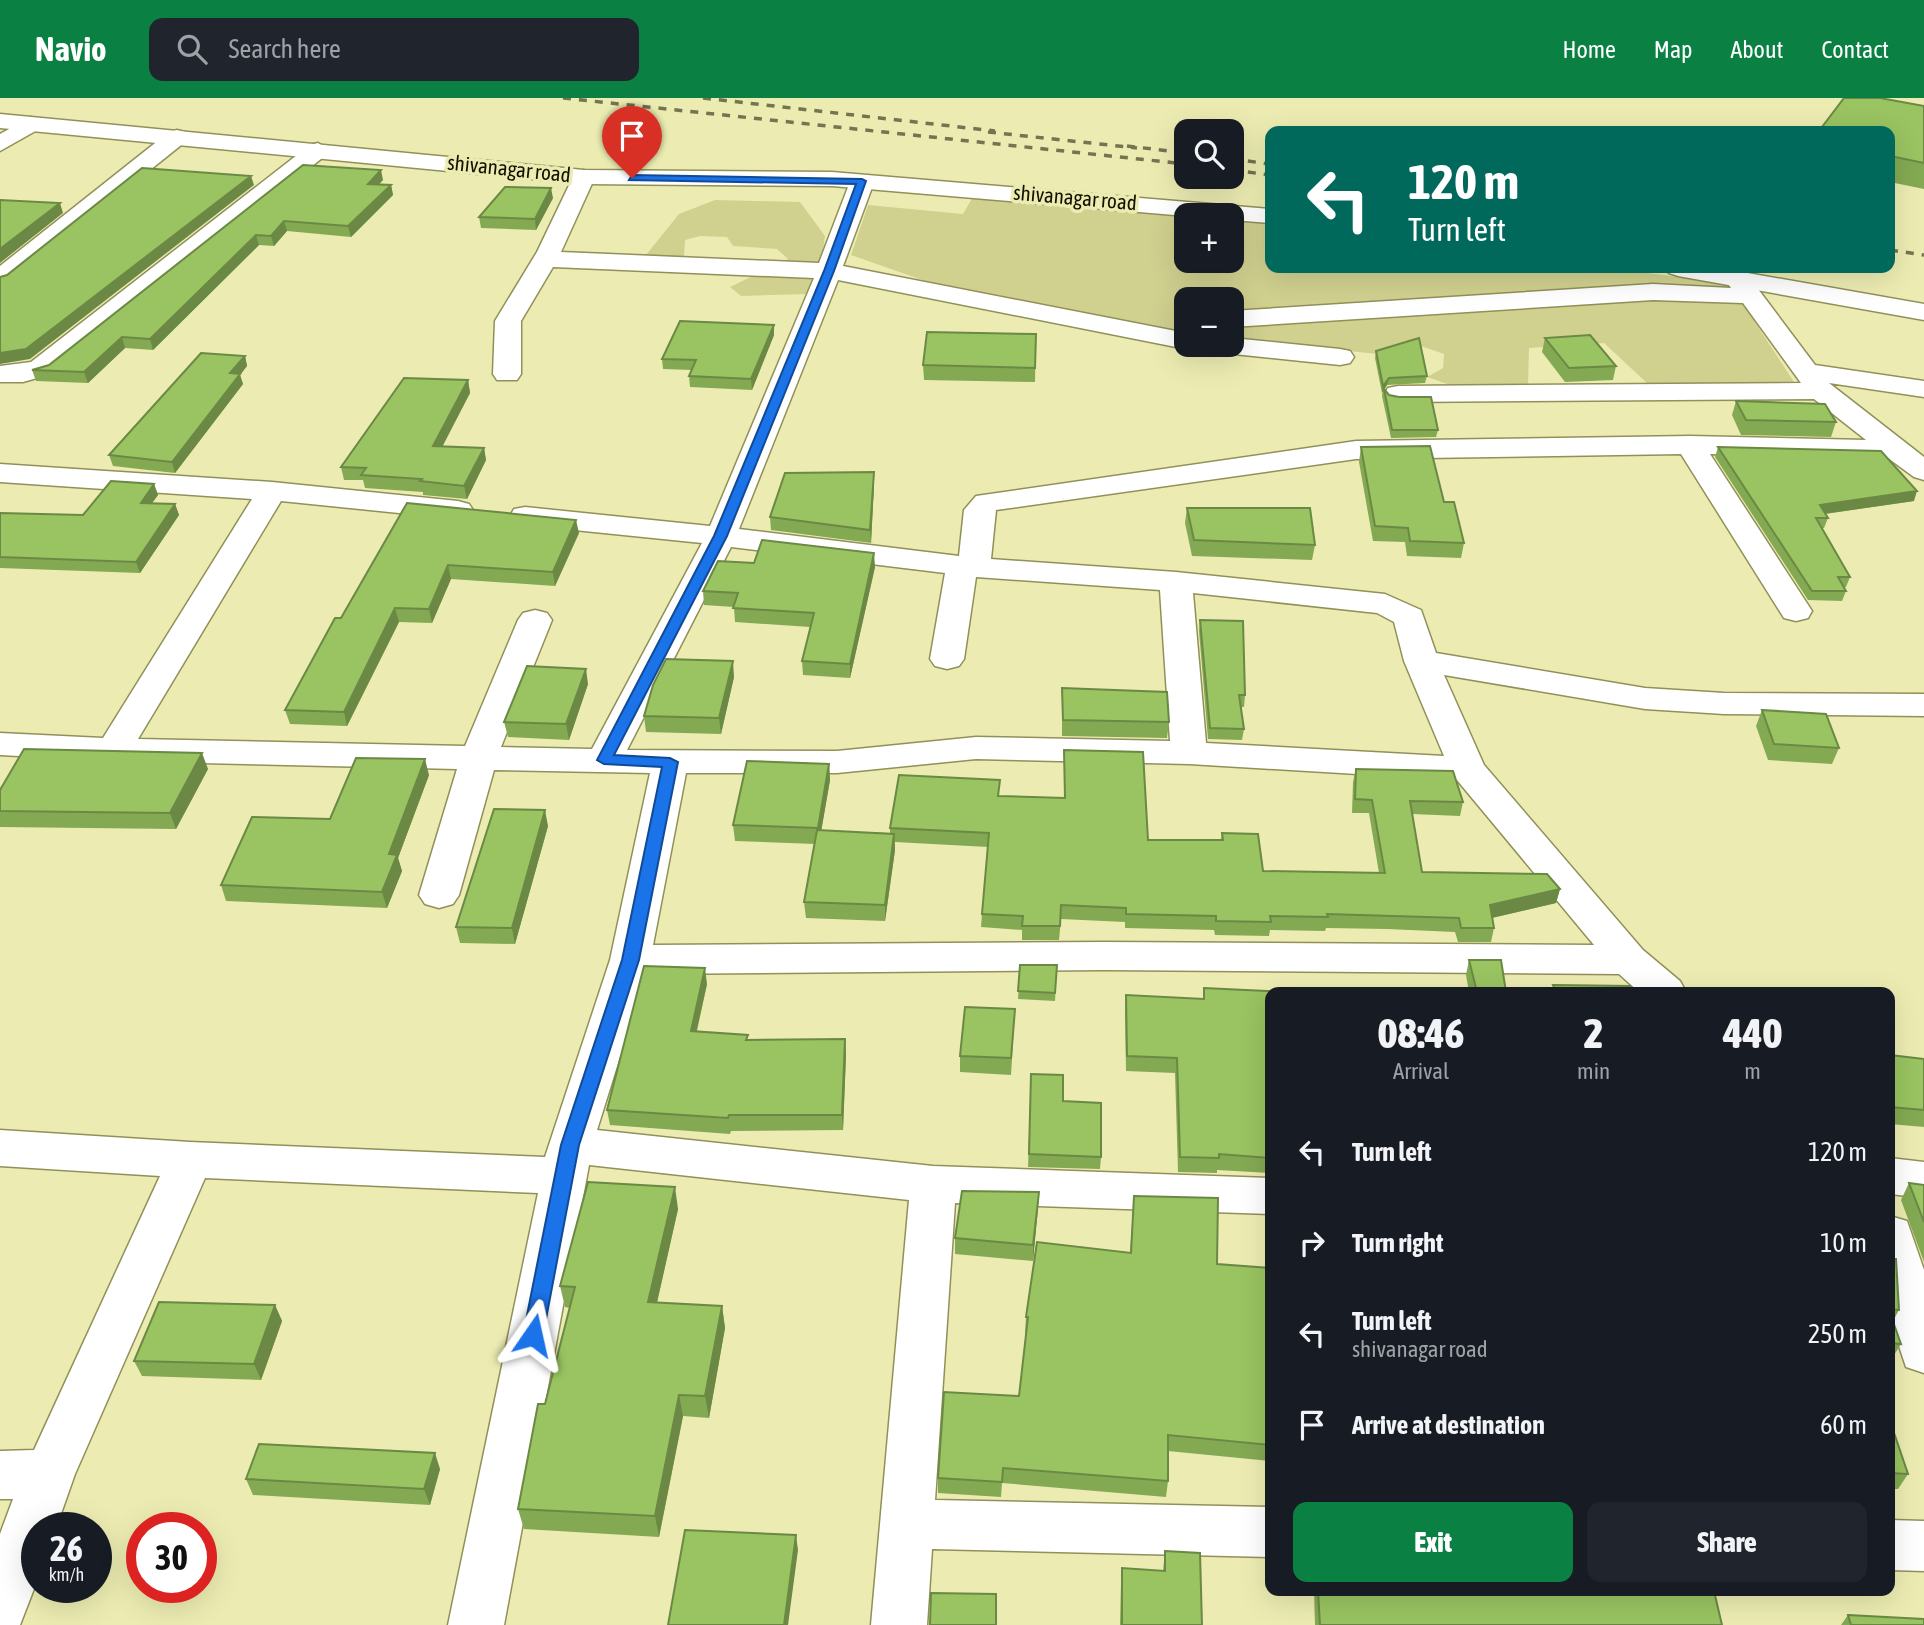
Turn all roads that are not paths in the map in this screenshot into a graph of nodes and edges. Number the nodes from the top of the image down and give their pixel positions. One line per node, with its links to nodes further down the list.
1 (0, 121): 2 (street, shivanagar road)
2 (31, 124): 3 (street, shivanagar road); 4 (street)
3 (177, 137): 5 (street, shivanagar road); 12 (street)
4 (0, 144)
5 (318, 150): 6 (street, shivanagar road); 19 (street)
6 (584, 177): 7 (street, shivanagar road); 9 (street)
7 (862, 181): 8 (street, shivanagar road); 10 (street)
8 (1265, 216)
9 (545, 259): 10 (street); 20 (street)
10 (829, 271): 16 (street); 29 (street)
11 (1695, 273): 13 (street)
12 (0, 278)
13 (1744, 287): 14 (street); 15 (street); 21 (street)
14 (1924, 312)
15 (1244, 318)
16 (1174, 339)
17 (1244, 347): 18 (street)
18 (1340, 357)
19 (0, 374)
20 (508, 374)
21 (1815, 382): 22 (street); 23 (street); 25 (street)
22 (1924, 389)
23 (1398, 394)
24 (1690, 445): 25 (street); 30 (street); 32 (street)
25 (1894, 449): 26 (street)
26 (1924, 471)
27 (0, 472): 28 (street)
28 (272, 491): 29 (street); 38 (street)
29 (720, 536): 30 (street); 41 (street)
30 (968, 567): 31 (street); 34 (street)
31 (1176, 582): 35 (street); 39 (street)
32 (1796, 611)
33 (535, 620): 40 (street)
34 (947, 659)
35 (1421, 661): 36 (street); 43 (street)
36 (1924, 705)
37 (0, 744): 38 (street)
38 (114, 750): 40 (street)
39 (1189, 753): 42 (street); 43 (street)
40 (479, 757): 41 (street); 44 (street)
41 (604, 760): 42 (street)
42 (670, 762): 45 (street)
43 (1468, 769): 46 (street)
44 (439, 895)
45 (630, 960): 46 (street); 50 (street)
46 (1629, 960): 47 (street)
47 (1659, 987)
48 (0, 1148): 49 (street)
49 (190, 1160): 50 (street); 57 (street)
50 (567, 1161): 53 (street); 63 (street)
51 (1895, 1177): 52 (street)
52 (1924, 1180)
53 (933, 1185): 54 (street); 58 (street)
54 (1265, 1196)
55 (1895, 1252): 56 (street)
56 (1924, 1352)
57 (24, 1475): 62 (street)
58 (906, 1524): 59 (street); 64 (street)
59 (1265, 1532)
60 (1895, 1545): 61 (street)
61 (1924, 1546)
62 (0, 1605)
63 (476, 1625)
64 (899, 1625)

